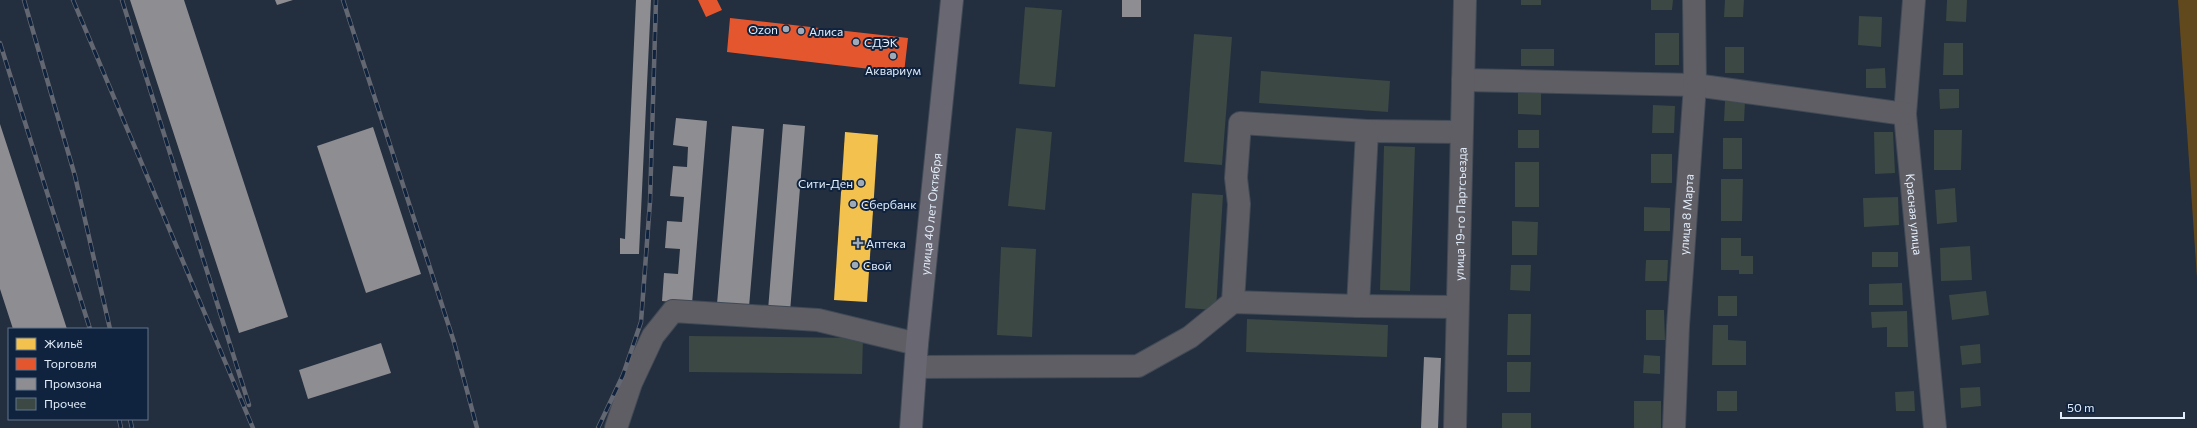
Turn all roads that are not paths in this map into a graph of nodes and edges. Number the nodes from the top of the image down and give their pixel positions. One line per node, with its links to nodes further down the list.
1 (952, 0): 13 (main road, улица 40 лет Октября)
2 (1465, 0): 5 (street, улица 19-го Партсъезда)
3 (1694, 0): 6 (street, улица 8 Марта)
4 (1914, 0): 7 (street, Красная улица)
5 (1463, 80): 6 (street); 9 (street, улица 19-го Партсъезда)
6 (1695, 84): 7 (street); 18 (street, улица 8 Марта)
7 (1906, 114): 19 (street, Красная улица)
8 (1367, 131): 9 (street); 10 (street); 11 (street)
9 (1460, 132): 12 (street, улица 19-го Партсъезда)
10 (1233, 302): 11 (street); 14 (street)
11 (1358, 306): 12 (street)
12 (1457, 307): 17 (street, улица 19-го Партсъезда)
13 (917, 344): 14 (main road, улица 40 лет Октября); 15 (street)
14 (916, 367): 16 (main road, улица 40 лет Октября)
15 (616, 428)
16 (911, 428)
17 (1455, 428)
18 (1674, 428)
19 (1935, 428)

